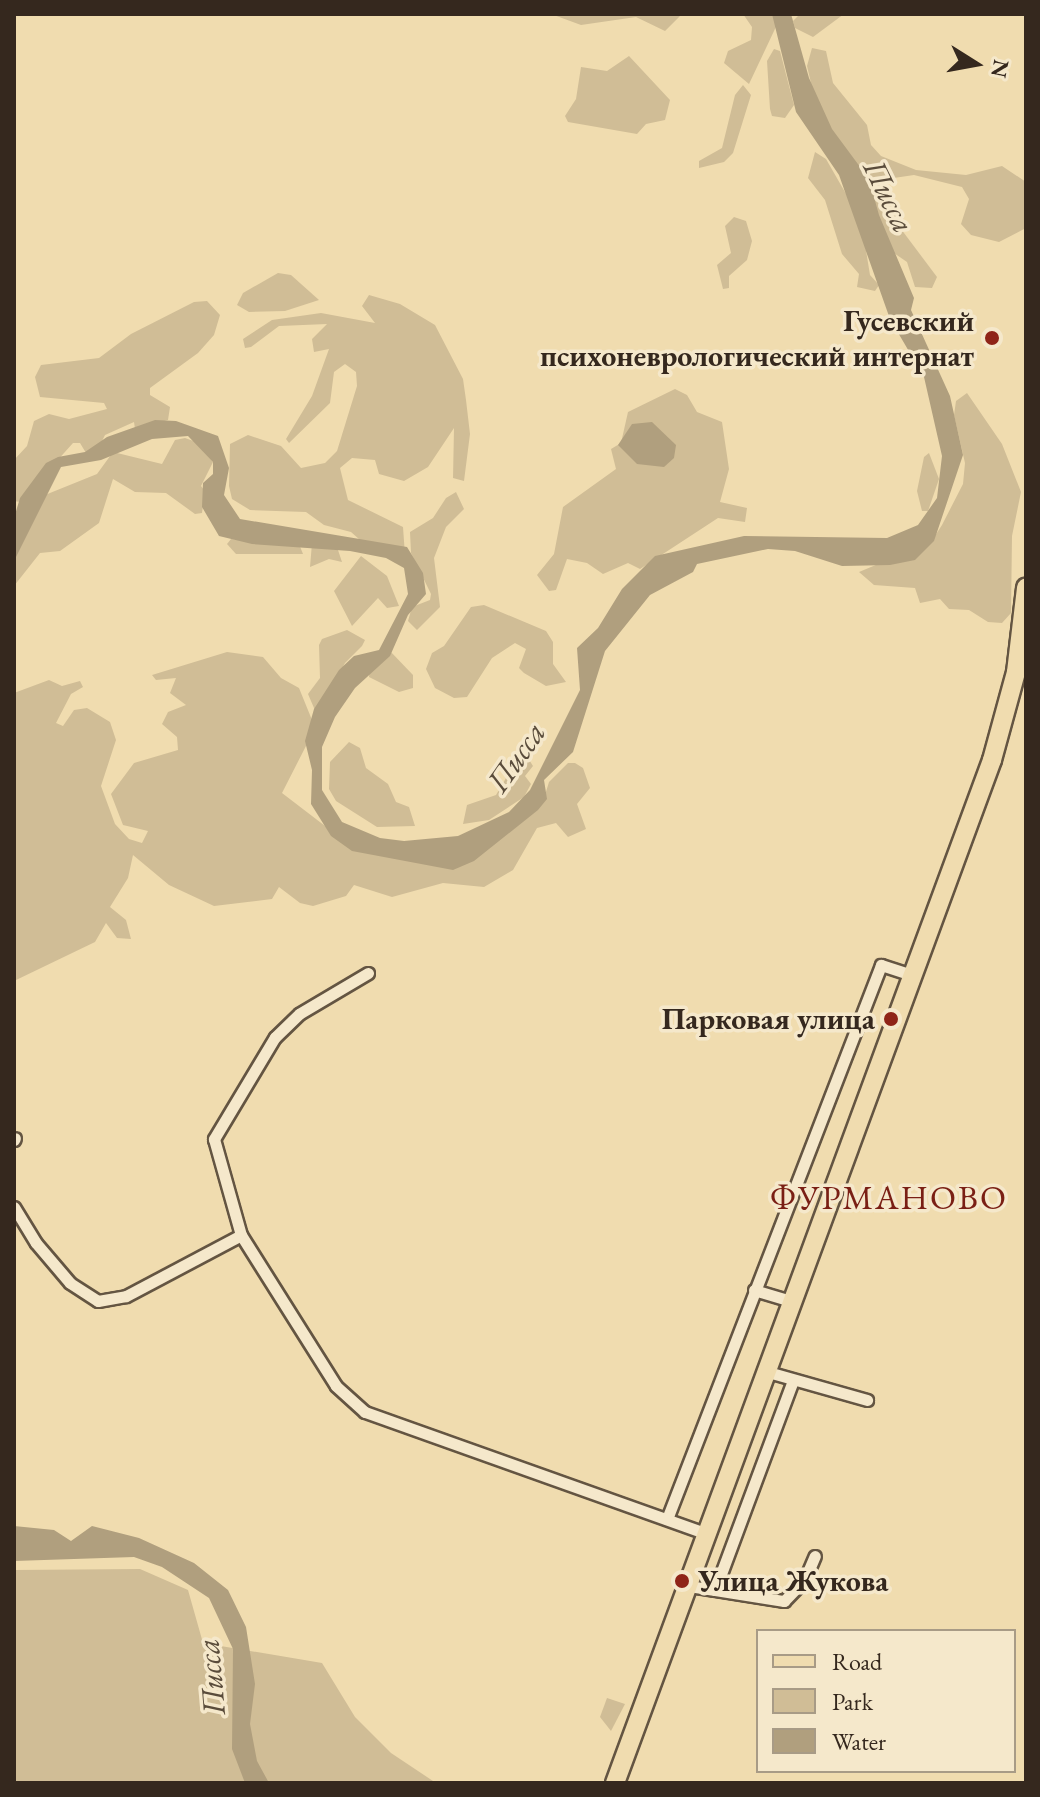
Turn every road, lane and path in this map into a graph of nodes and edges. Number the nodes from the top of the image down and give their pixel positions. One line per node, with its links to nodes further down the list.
1 (1026, 588): 3 (main road)
2 (368, 973): 5 (street)
3 (914, 976): 6 (street); 7 (main road)
4 (14, 1207): 5 (street)
5 (241, 1235): 11 (street)
6 (754, 1290): 7 (street); 11 (street)
7 (794, 1302): 8 (main road)
8 (768, 1372): 9 (street); 12 (main road)
9 (793, 1380): 10 (street); 15 (street)
10 (867, 1400)
11 (667, 1519): 12 (street)
12 (708, 1534): 14 (main road)
13 (815, 1556): 15 (street)
14 (689, 1586): 15 (street); 16 (main road)
15 (715, 1590)
16 (615, 1783)

